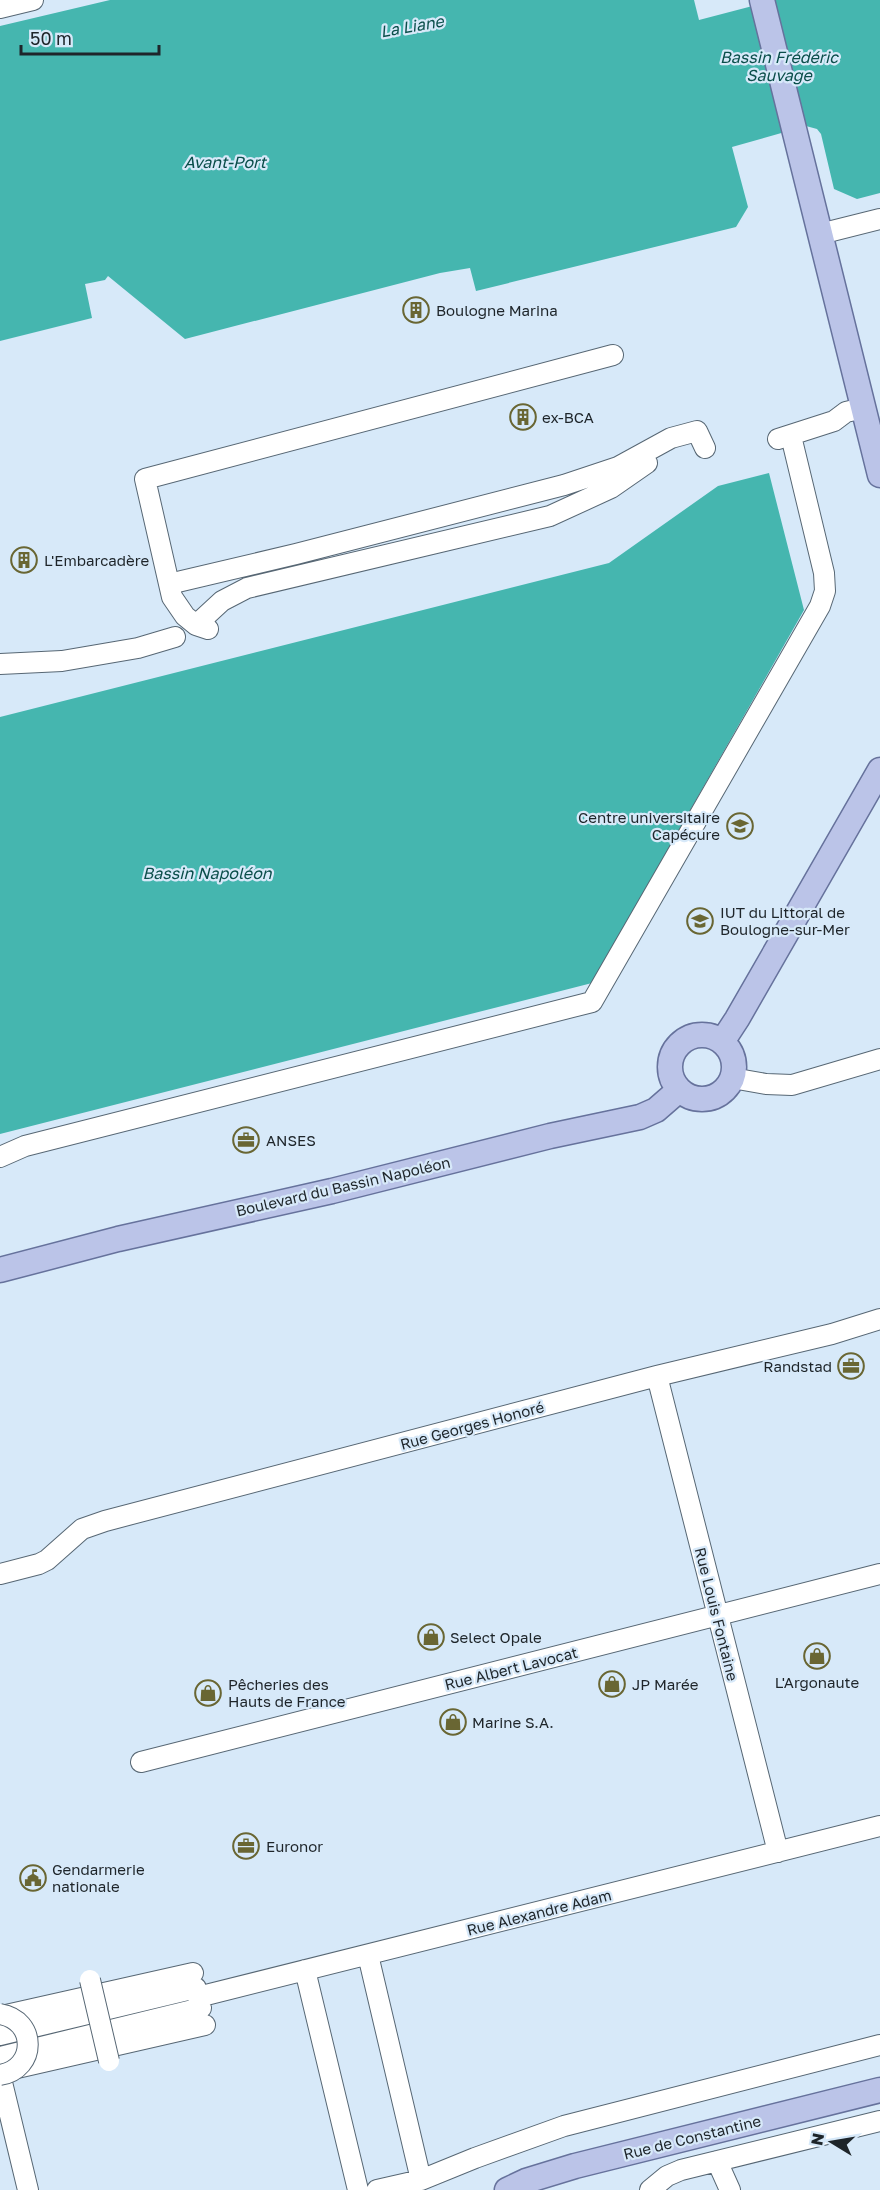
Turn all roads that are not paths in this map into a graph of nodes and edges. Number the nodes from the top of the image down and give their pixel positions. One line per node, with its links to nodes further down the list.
1 (33, 0): 3 (street)
2 (762, 0): 5 (main road)
3 (0, 8)
4 (880, 219): 5 (street)
5 (820, 234): 7 (main road)
6 (613, 355): 11 (street)
7 (863, 408): 10 (main road); 19 (street)
8 (671, 438): 9 (street); 11 (street); 11 (street)
9 (705, 448)
10 (880, 475)
11 (169, 584)
12 (174, 637): 13 (street)
13 (0, 664)
14 (880, 770): 15 (main road)
15 (722, 1042): 17 (main road); 18 (main road)
16 (880, 1059): 17 (street)
17 (732, 1078): 18 (main road)
18 (680, 1090): 20 (main road, Boulevard du Bassin Napoléon)
19 (0, 1157)
20 (0, 1270)
21 (880, 1319): 22 (street, Rue Georges Honoré)
22 (657, 1376): 23 (street, Rue Georges Honoré); 25 (street, Rue Louis Fontaine)
23 (0, 1574)
24 (880, 1574): 25 (street, Rue Albert Lavocat)
25 (718, 1616): 26 (street, Rue Albert Lavocat); 28 (street, Rue Louis Fontaine)
26 (141, 1762)
27 (880, 1826): 28 (street, Rue Alexandre Adam)
28 (778, 1852): 29 (street, Rue Alexandre Adam)
29 (368, 1955): 30 (street, Rue Alexandre Adam); 44 (street)
30 (305, 1970): 32 (street, Rue Alexandre Adam); 46 (street)
31 (90, 1980): 34 (street, bridge)
32 (199, 1998): 33 (street); 35 (street); 38 (street); 40 (street)
33 (3, 2014): 36 (street, bridge)
34 (99, 2020): 36 (street); 39 (street, bridge)
35 (0, 2035)
36 (27, 2037): 40 (street, bridge)
37 (880, 2045): 44 (street)
38 (0, 2057)
39 (109, 2061)
40 (6, 2072): 45 (street)
41 (880, 2090): 48 (main road, Rue de Constantine)
42 (880, 2121): 43 (street)
43 (717, 2161): 49 (street); 50 (street)
44 (421, 2180): 47 (street)
45 (28, 2190)
46 (358, 2190)
47 (377, 2190)
48 (507, 2190)
49 (650, 2190)
50 (730, 2190)

